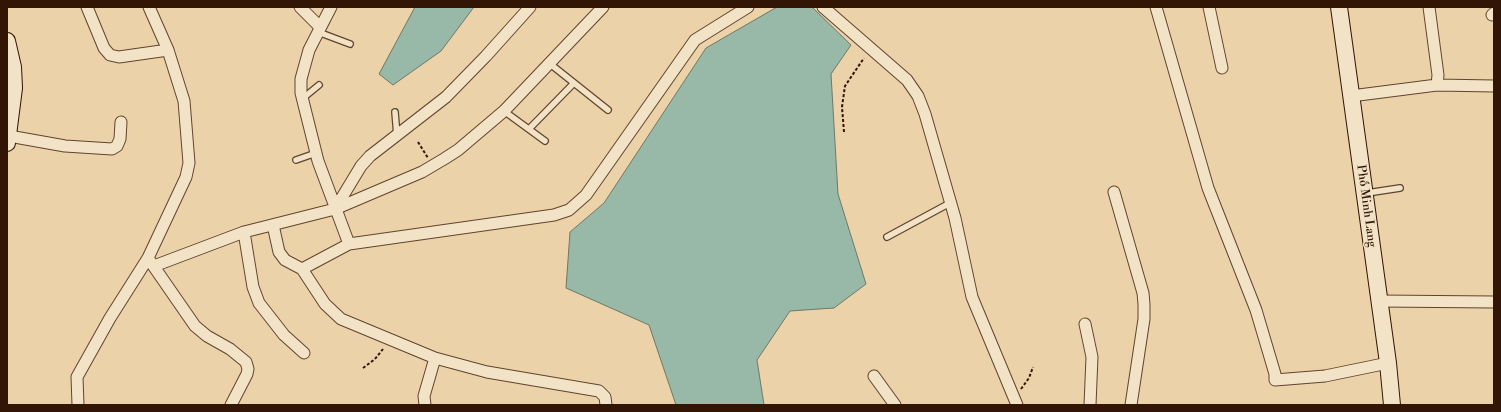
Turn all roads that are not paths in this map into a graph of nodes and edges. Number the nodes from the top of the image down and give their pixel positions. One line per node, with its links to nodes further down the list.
1 (87, 7): 16 (street)
2 (149, 7): 16 (street)
3 (300, 7): 13 (street)
4 (331, 7): 13 (street)
5 (530, 7): 30 (street)
6 (603, 7): 17 (street)
7 (748, 7): 43 (street)
8 (824, 7): 38 (street)
9 (1156, 7): 51 (street)
10 (1209, 7): 18 (street)
11 (1339, 7): 23 (street, Phố Minh Lang)
12 (1429, 7): 21 (street)
13 (319, 30): 15 (lane); 24 (street)
14 (7, 41): 31 (street)
15 (350, 44)
16 (168, 50): 44 (street)
17 (549, 63): 19 (lane); 26 (street)
18 (1222, 68)
19 (574, 83): 25 (lane); 29 (lane)
20 (319, 85): 24 (lane)
21 (1437, 85): 22 (street); 23 (street)
22 (1494, 86)
23 (1351, 96): 37 (street, Phố Minh Lang)
24 (302, 100): 33 (street)
25 (608, 110)
26 (504, 111): 29 (lane); 39 (street)
27 (395, 112): 30 (lane)
28 (121, 122): 31 (street)
29 (529, 129): 32 (lane)
30 (397, 136): 39 (street)
31 (8, 140)
32 (545, 141)
33 (316, 153): 34 (lane); 39 (street)
34 (296, 160)
35 (1400, 188): 37 (lane)
36 (1114, 192): 60 (street)
37 (1364, 193): 46 (street, Phố Minh Lang)
38 (950, 203): 42 (lane); 53 (street)
39 (335, 209): 40 (street); 43 (street)
40 (273, 225): 41 (street); 45 (street)
41 (244, 232): 44 (street); 49 (street)
42 (887, 237)
43 (349, 244): 45 (street)
44 (151, 262): 54 (street); 55 (street)
45 (302, 269): 50 (street)
46 (1379, 301): 47 (street); 51 (street, Phố Minh Lang)
47 (1494, 302)
48 (1085, 324): 59 (street)
49 (304, 353)
50 (435, 358): 56 (street); 57 (street)
51 (1388, 363): 61 (street, Phố Minh Lang)
52 (874, 376): 58 (street)
53 (1016, 401)
54 (77, 403)
55 (231, 405)
56 (425, 405)
57 (606, 405)
58 (895, 405)
59 (1090, 405)
60 (1131, 405)
61 (1392, 405)

